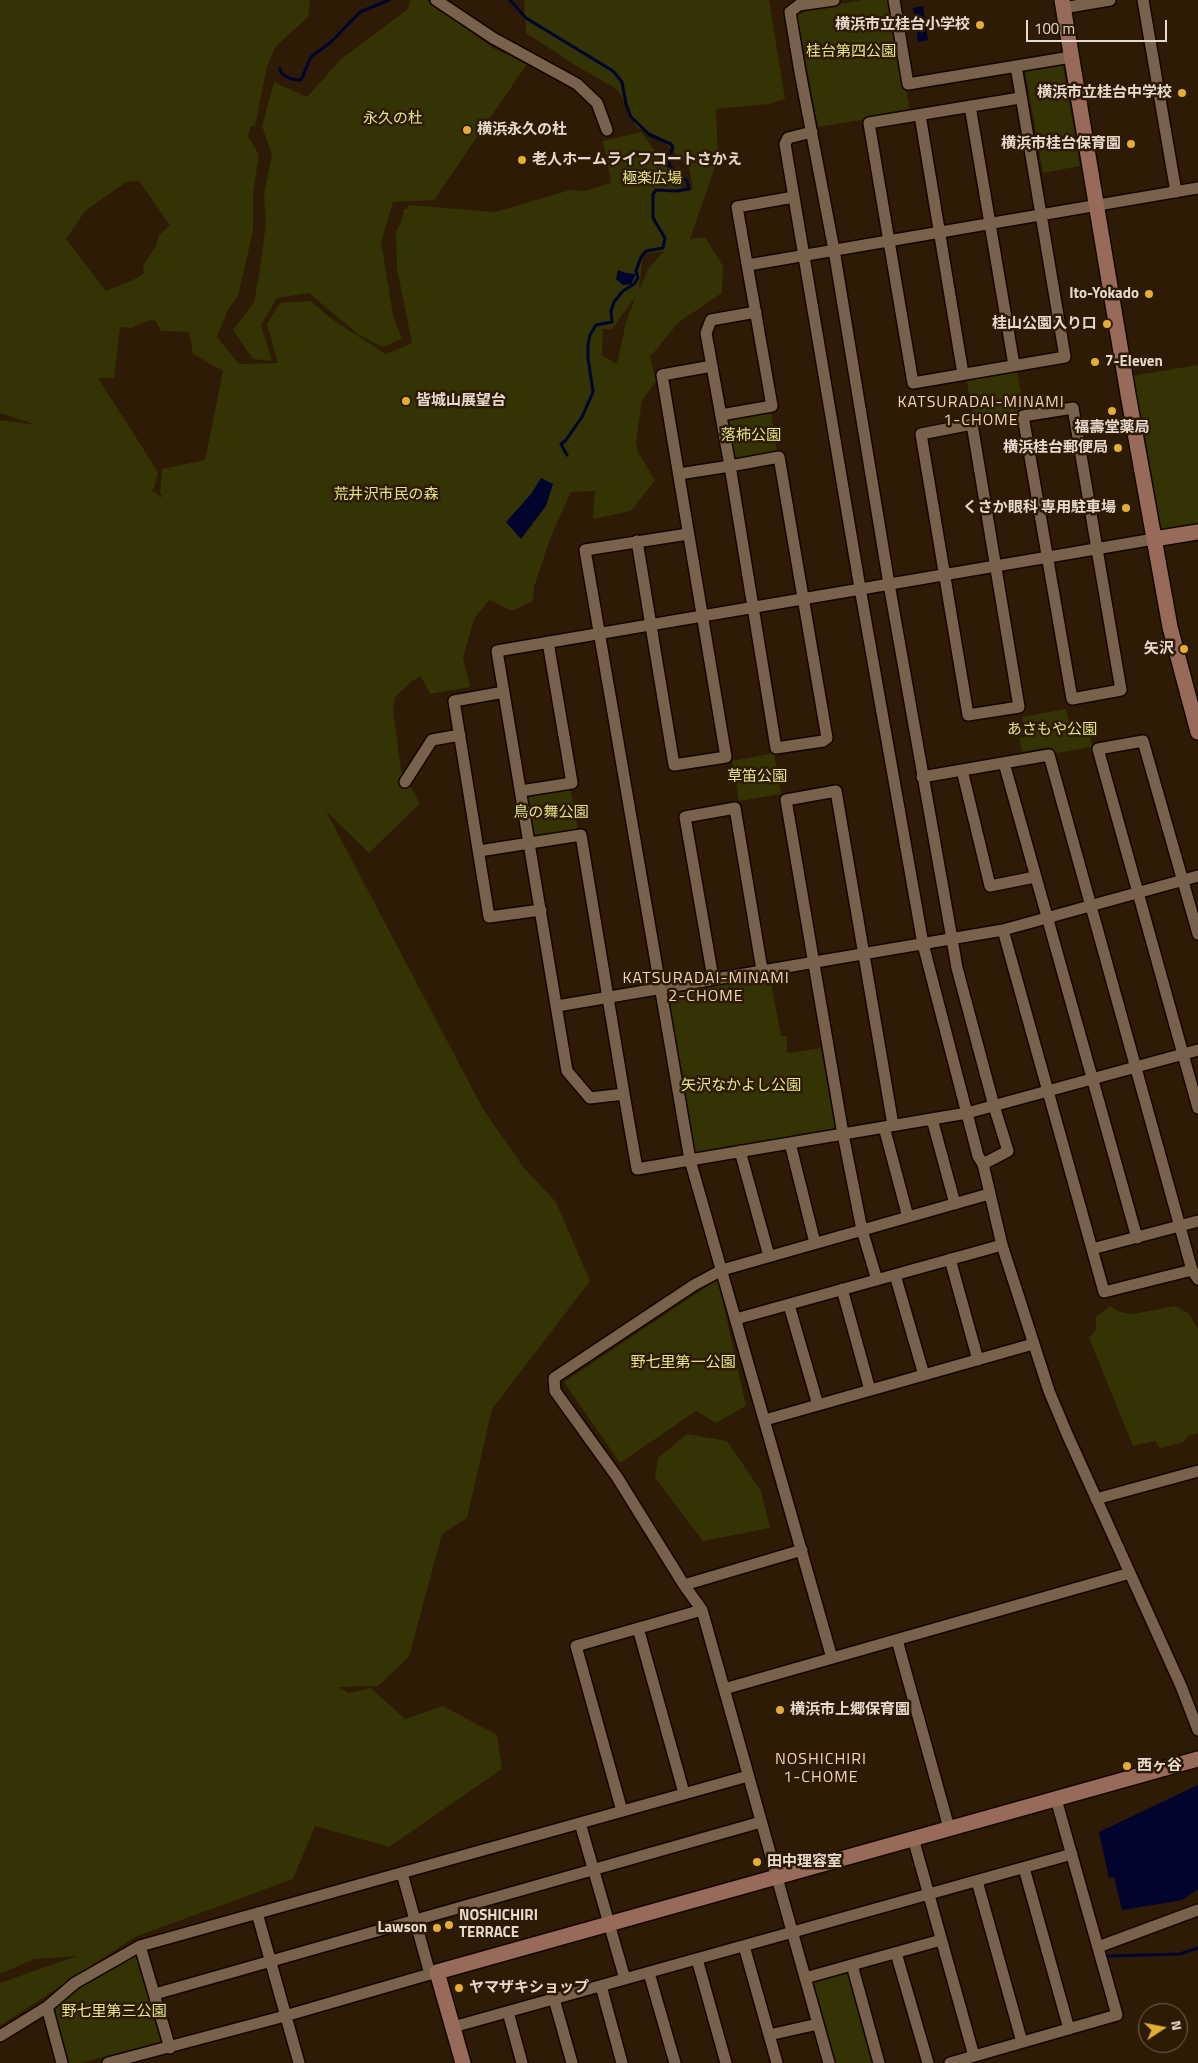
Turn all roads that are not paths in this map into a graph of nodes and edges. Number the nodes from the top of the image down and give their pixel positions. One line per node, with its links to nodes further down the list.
1 (436, 0): 13 (street)
2 (834, 0): 6 (street)
3 (894, 0): 9 (street)
4 (1110, 0): 7 (street)
5 (1143, 0): 16 (street)
6 (798, 3): 14 (street)
7 (1062, 4): 8 (street)
8 (1071, 57): 9 (street); 18 (street)
9 (1016, 66): 10 (street)
10 (1020, 98): 11 (street); 19 (street)
11 (970, 106): 12 (street); 20 (street)
12 (920, 115): 21 (street); 22 (street)
13 (607, 130)
14 (812, 132): 17 (street); 23 (street)
15 (1198, 188): 16 (street)
16 (1176, 192): 18 (street)
17 (794, 197): 24 (street); 25 (street)
18 (1096, 206): 19 (street); 35 (street)
19 (1042, 215): 20 (street); 27 (street)
20 (990, 223): 21 (street); 27 (street)
21 (939, 232): 22 (street); 29 (street)
22 (888, 241): 23 (street); 29 (street)
23 (834, 250): 24 (street); 41 (street)
24 (804, 256): 25 (street); 42 (street)
25 (748, 266): 26 (street)
26 (756, 312): 28 (street); 30 (street)
27 (1014, 365): 29 (street)
28 (712, 366): 30 (street); 32 (street)
29 (963, 374)
30 (721, 415): 31 (street)
31 (730, 466): 32 (street); 43 (street); 44 (street)
32 (678, 474): 34 (street)
33 (1198, 532): 35 (street)
34 (688, 534): 36 (street); 45 (street)
35 (1154, 539): 37 (street); 50 (street)
36 (637, 541): 46 (street); 47 (street)
37 (1097, 549): 38 (street); 38 (street); 38 (street)
38 (1046, 557): 39 (street)
39 (996, 566): 40 (street); 40 (street); 40 (street)
40 (945, 574): 41 (street)
41 (889, 584): 42 (street); 54 (street)
42 (860, 588): 43 (street); 69 (street)
43 (804, 598): 44 (street); 44 (street)
44 (753, 607): 45 (street)
45 (702, 615): 46 (street); 46 (street)
46 (652, 624): 47 (street)
47 (599, 634): 48 (street); 74 (street)
48 (548, 642): 49 (street); 56 (street)
49 (504, 692): 51 (street); 56 (street)
50 (1198, 732)
51 (460, 735): 55 (street); 58 (street)
52 (1004, 763): 53 (street); 60 (street); 63 (street)
53 (962, 770): 54 (street); 60 (street)
54 (922, 777): 68 (street)
55 (405, 782)
56 (522, 792): 57 (street)
57 (530, 841): 58 (street); 64 (street); 75 (street)
58 (478, 851): 64 (street)
59 (1198, 876): 61 (street)
60 (1035, 877): 65 (street)
61 (1183, 880): 62 (street); 62 (street); 67 (street)
62 (1138, 892): 63 (street); 78 (street)
63 (1091, 906): 65 (street); 79 (street)
64 (541, 910): 76 (street)
65 (1048, 918): 66 (street); 80 (street)
66 (1003, 930): 68 (street); 81 (street)
67 (1198, 934)
68 (952, 938): 69 (street); 83 (street)
69 (923, 944): 70 (street); 85 (street)
70 (863, 953): 71 (street); 71 (street); 87 (street)
71 (813, 963): 72 (street); 88 (street)
72 (762, 970): 73 (street); 73 (street)
73 (712, 978): 74 (street)
74 (660, 988): 75 (street); 91 (street)
75 (609, 997): 76 (street); 82 (street)
76 (557, 1006): 82 (street)
77 (1198, 1050): 78 (street)
78 (1183, 1054): 79 (street); 84 (street)
79 (1136, 1067): 80 (street); 97 (street)
80 (1093, 1079): 81 (street); 99 (street)
81 (1048, 1092): 83 (street); 102 (street)
82 (624, 1094): 91 (street)
83 (994, 1106): 85 (street); 92 (street)
84 (1198, 1108)
85 (967, 1113): 86 (street); 92 (street)
86 (932, 1119): 87 (street); 94 (street)
87 (888, 1126): 88 (street); 95 (street)
88 (843, 1134): 89 (street); 98 (street)
89 (790, 1143): 90 (street); 100 (street)
90 (740, 1152): 91 (street); 103 (street)
91 (690, 1160): 105 (street)
92 (983, 1164): 93 (street)
93 (990, 1194): 94 (street); 101 (street)
94 (955, 1204): 95 (street)
95 (908, 1217): 98 (street)
96 (1198, 1221): 97 (street)
97 (1180, 1226): 99 (street); 107 (street)
98 (862, 1230): 100 (street); 108 (street)
99 (1137, 1238): 102 (street)
100 (815, 1243): 103 (street)
101 (1002, 1245): 104 (street); 112 (street)
102 (1092, 1249): 107 (street)
103 (769, 1256): 105 (street)
104 (950, 1259): 106 (street); 113 (street)
105 (722, 1270): 111 (street); 122 (street)
106 (895, 1274): 108 (street); 114 (street)
107 (1195, 1274)
108 (877, 1280): 109 (street)
109 (842, 1289): 110 (street); 115 (street)
110 (789, 1305): 111 (street); 116 (street)
111 (736, 1319): 117 (street)
112 (1033, 1344): 113 (street); 119 (street)
113 (978, 1360): 114 (street)
114 (924, 1375): 115 (street)
115 (870, 1390): 116 (street)
116 (818, 1405): 117 (street)
117 (764, 1420): 120 (street)
118 (1198, 1471): 119 (street)
119 (1096, 1499): 121 (street)
120 (802, 1550): 122 (street); 126 (street)
121 (1130, 1573): 125 (street); 128 (street)
122 (684, 1585): 123 (street)
123 (702, 1610): 124 (street); 127 (street)
124 (638, 1628): 131 (street); 133 (street)
125 (897, 1640): 126 (street); 136 (street)
126 (832, 1658): 127 (street)
127 (724, 1689): 130 (street)
128 (1198, 1730)
129 (1198, 1759): 132 (street)
130 (748, 1776): 131 (street); 134 (street)
131 (684, 1793): 133 (street)
132 (1056, 1798): 136 (street); 138 (street)
133 (622, 1811): 135 (street)
134 (761, 1822): 140 (street); 142 (street)
135 (580, 1823): 140 (street); 141 (street)
136 (949, 1828): 137 (street)
137 (913, 1838): 142 (street); 144 (street)
138 (1072, 1854): 139 (street); 153 (street)
139 (1024, 1868): 143 (street); 170 (street)
140 (594, 1870): 147 (street); 148 (street)
141 (402, 1873): 146 (street); 147 (street)
142 (776, 1877): 148 (street); 149 (street)
143 (977, 1881): 144 (street); 173 (street)
144 (929, 1894): 149 (street); 150 (street)
145 (1198, 1910): 153 (street)
146 (257, 1913): 151 (street); 156 (street)
147 (415, 1921): 156 (street); 158 (street)
148 (609, 1924): 158 (street); 161 (street)
149 (792, 1933): 152 (street); 160 (street)
150 (942, 1940): 154 (street); 175 (street)
151 (140, 1946): 163 (street); 165 (street)
152 (744, 1946): 155 (street); 171 (street)
153 (1098, 1948): 170 (street)
154 (896, 1952): 157 (street); 189 (street)
155 (697, 1959): 159 (street); 185 (street)
156 (270, 1961): 163 (street); 167 (street)
157 (852, 1965): 160 (street); 188 (street)
158 (434, 1973): 167 (street); 169 (street)
159 (649, 1973): 161 (street); 184 (street)
160 (805, 1978): 168 (street)
161 (625, 1979): 162 (street)
162 (601, 1986): 164 (street); 183 (street)
163 (155, 1994): 174 (street)
164 (554, 1999): 166 (street); 182 (street)
165 (46, 2006): 172 (street); 177 (street)
166 (508, 2012): 169 (street); 181 (street)
167 (286, 2016): 174 (street); 179 (street)
168 (818, 2024): 171 (street); 187 (street)
169 (453, 2027): 180 (street)
170 (1069, 2029): 173 (street)
171 (769, 2035): 186 (street)
172 (0, 2036)
173 (1022, 2042): 175 (street)
174 (170, 2048): 176 (street)
175 (974, 2056): 190 (street)
176 (123, 2061): 178 (street)
177 (62, 2063)
178 (108, 2063)
179 (299, 2063)
180 (463, 2063)
181 (522, 2063)
182 (572, 2063)
183 (622, 2063)
184 (675, 2063)
185 (726, 2063)
186 (777, 2063)
187 (829, 2063)
188 (879, 2063)
189 (928, 2063)
190 (950, 2063)

